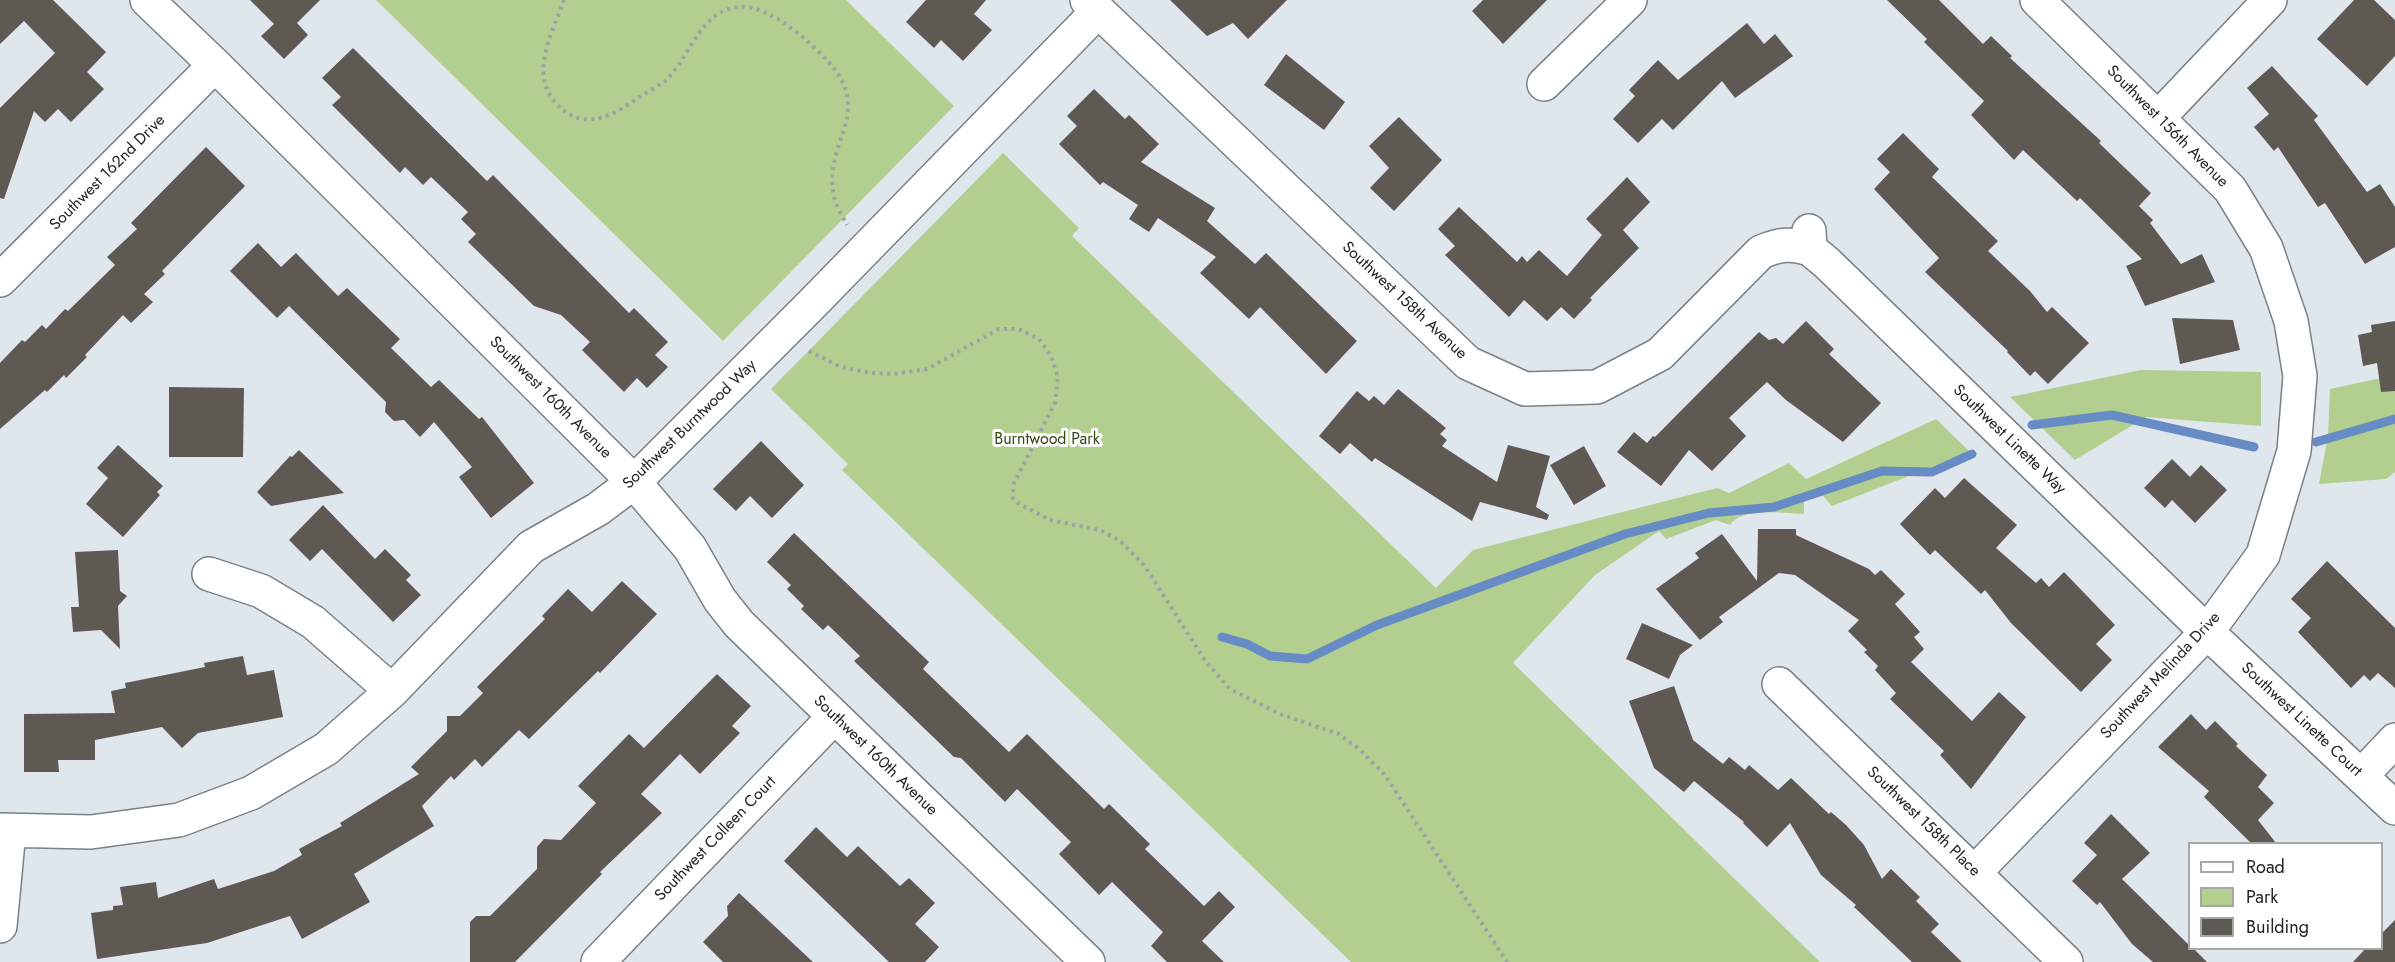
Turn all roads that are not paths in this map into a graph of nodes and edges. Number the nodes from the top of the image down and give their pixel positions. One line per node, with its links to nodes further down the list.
1 (147, 0): 6 (street, Southwest 160th Avenue)
2 (1630, 0): 7 (street)
3 (2037, 0): 8 (street, Southwest 156th Avenue)
4 (2270, 0): 8 (street)
5 (1093, 5): 9 (street, Southwest 158th Avenue); 12 (street, Southwest Burntwood Way)
6 (215, 65): 10 (street, Southwest 162nd Drive); 12 (street, Southwest 160th Avenue)
7 (1544, 84)
8 (2159, 117): 11 (street, Southwest 156th Avenue)
9 (1809, 240): 14 (street, Southwest Linette Way)
10 (0, 280)
11 (2300, 376): 14 (street, Southwest Melinda Drive)
12 (634, 482): 16 (street, Southwest Burntwood Way); 17 (street, Southwest 160th Avenue)
13 (209, 574): 16 (street)
14 (2207, 632): 19 (street, Southwest Linette Court); 22 (street, Southwest Melinda Drive)
15 (1779, 684): 22 (street, Southwest 158th Place)
16 (392, 691): 21 (street, Southwest Burntwood Way)
17 (834, 717): 24 (street, Southwest Colleen Court); 25 (street, Southwest 160th Avenue)
18 (2395, 740): 19 (street)
19 (2361, 776): 20 (street, Southwest Linette Court)
20 (2395, 808)
21 (5, 831): 23 (street)
22 (1975, 872): 26 (street, Southwest 158th Place)
23 (0, 926)
24 (598, 962)
25 (1088, 962)
26 (2066, 962)

